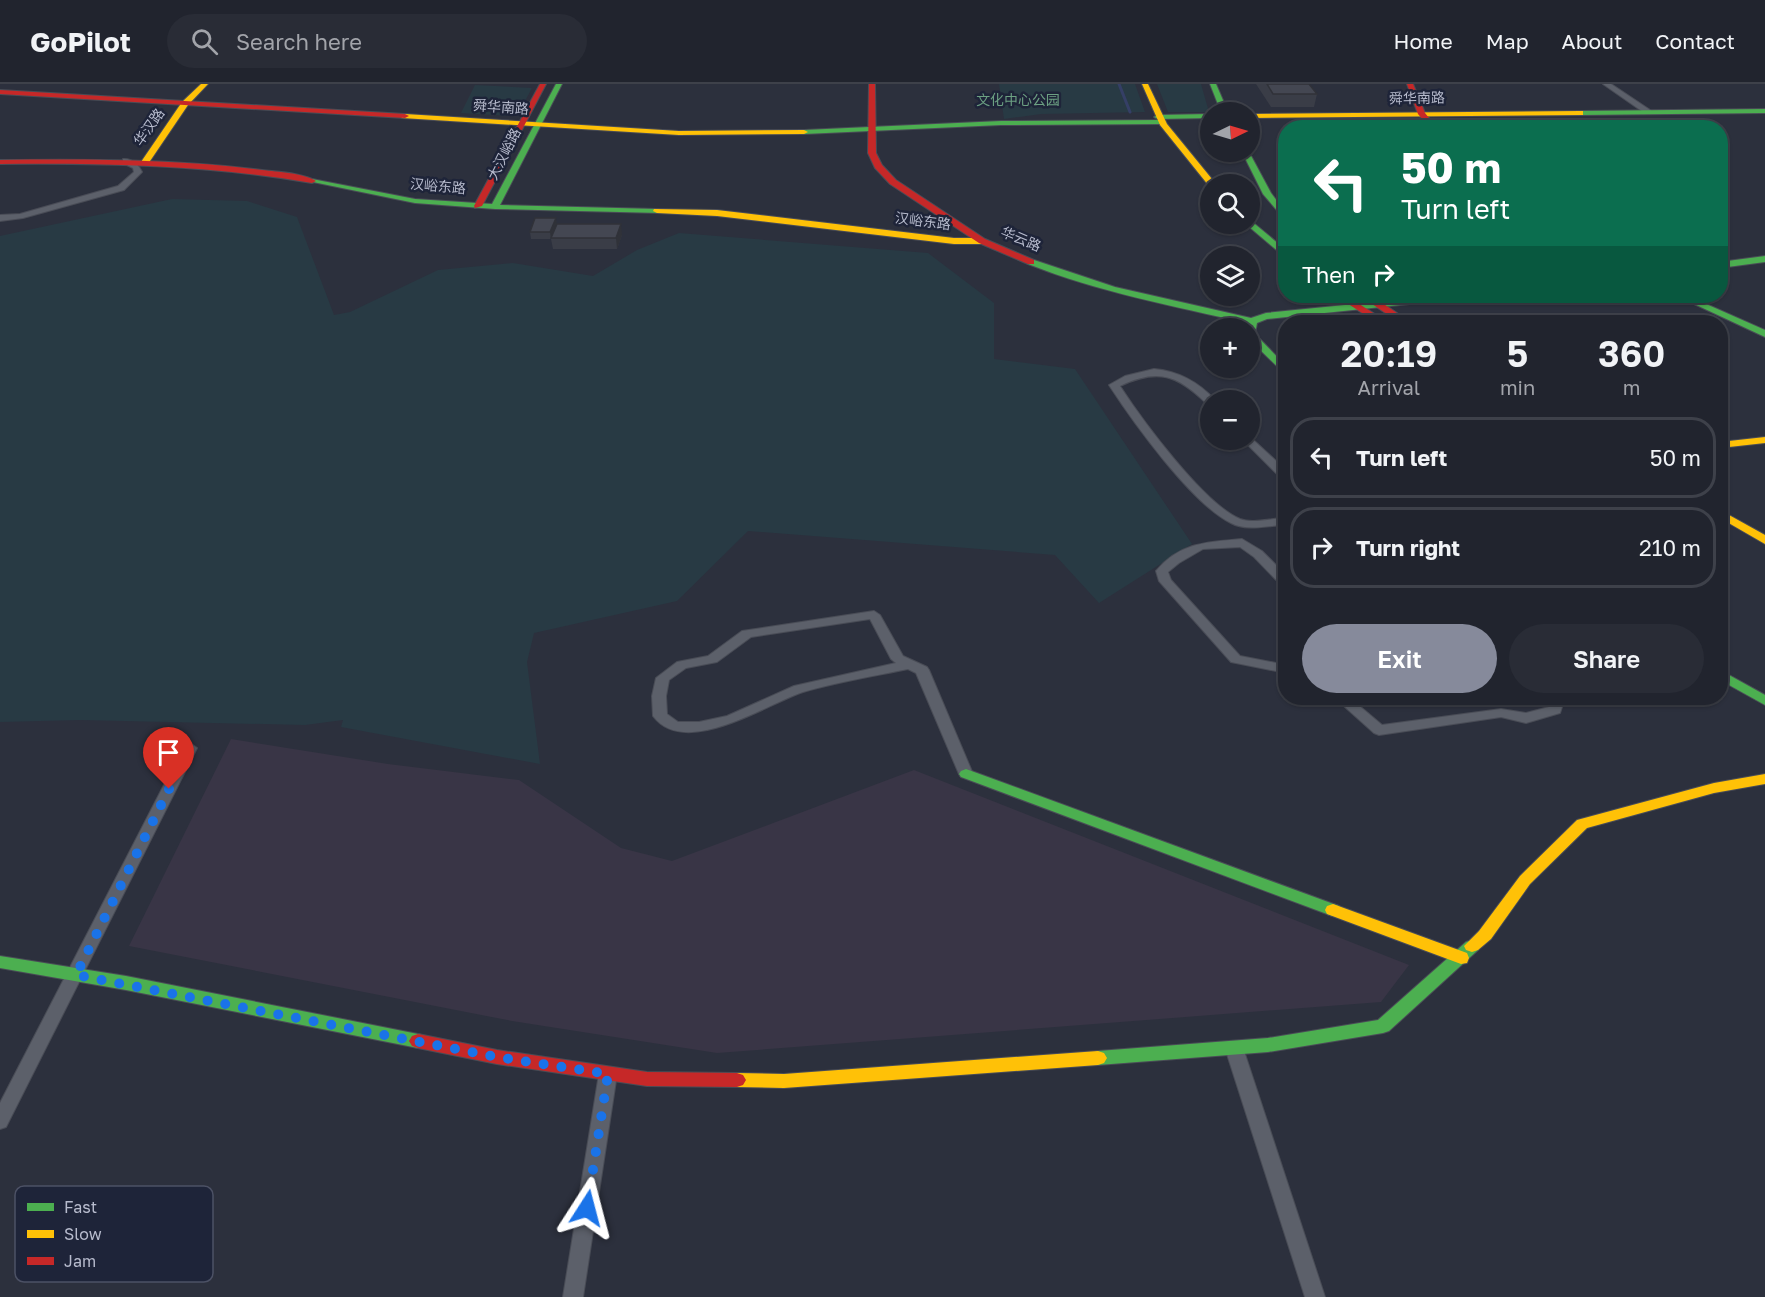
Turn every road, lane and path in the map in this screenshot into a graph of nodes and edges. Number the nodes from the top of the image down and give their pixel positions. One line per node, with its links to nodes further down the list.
1 (205, 84): 11 (street, 华汉路)
2 (543, 84): 18 (street, 大汉峪路)
3 (559, 84): 19 (street, 大汉峪路)
4 (872, 84): 20 (street, 华云路)
5 (1145, 84): 16 (street)
6 (1213, 84): 10 (street)
7 (1410, 84): 17 (street)
8 (1606, 84): 12 (street)
9 (0, 92): 11 (street, 舜华南路)
10 (1221, 102)
11 (185, 104): 18 (street, 舜华南路); 23 (street, 华汉路)
12 (1649, 112): 13 (street, 舜华南路); 17 (street, 舜华南路)
13 (1765, 113): 17 (street, 舜华南路)
14 (1260, 118): 17 (street, 舜华南路)
15 (1200, 119): 16 (street, 舜华南路)
16 (1160, 120): 20 (street, 舜华南路); 25 (street)
17 (1427, 120)
18 (522, 125): 19 (street, 舜华南路); 26 (street, 大汉峪路)
19 (537, 126): 20 (street, 舜华南路); 27 (street, 大汉峪路)
20 (873, 130): 31 (street, 华云路)
21 (126, 161): 22 (street, 汉峪东路); 23 (street, 汉峪东路); 29 (street)
22 (0, 162)
23 (145, 162): 26 (street, 汉峪东路)
24 (1250, 162): 28 (street)
25 (1204, 174)
26 (478, 206): 27 (street, 汉峪东路)
27 (495, 207): 31 (street, 汉峪东路)
28 (1278, 208)
29 (0, 218)
30 (1260, 232): 32 (street)
31 (982, 241): 45 (street, 华云路)
32 (1278, 248)
33 (1765, 259): 34 (street)
34 (1728, 264)
35 (1341, 303): 46 (street, 华云路)
36 (1363, 303): 41 (street)
37 (1375, 303): 40 (street, 华云路)
38 (1390, 303): 40 (street, 华云路)
39 (1697, 303): 43 (street)
40 (1380, 304): 42 (street)
41 (1375, 315)
42 (1395, 315)
43 (1724, 315)
44 (1728, 317): 47 (street)
45 (1239, 318)
46 (1259, 318)
47 (1765, 334)
48 (1260, 345): 49 (street)
49 (1278, 364)
50 (1200, 390): 56 (street)
51 (1765, 440): 52 (street)
52 (1728, 444)
53 (1258, 450): 54 (street)
54 (1278, 469)
55 (1728, 518): 58 (street)
56 (1278, 521)
57 (1728, 532): 59 (street)
58 (1765, 540)
59 (1765, 553)
60 (1278, 575): 62 (street)
61 (910, 664): 61 (street); 69 (street)
62 (1278, 667)
63 (1728, 679): 64 (street)
64 (1765, 700)
65 (1350, 705): 66 (street)
66 (1556, 705)
67 (190, 748): 71 (street)
68 (1765, 779): 69 (street)
69 (1461, 958): 72 (street)
70 (0, 962): 71 (street)
71 (76, 975): 73 (street); 74 (street)
72 (1234, 1048): 73 (street); 76 (street)
73 (608, 1074): 75 (street)
74 (0, 1121)
75 (573, 1297)
76 (1315, 1297)

